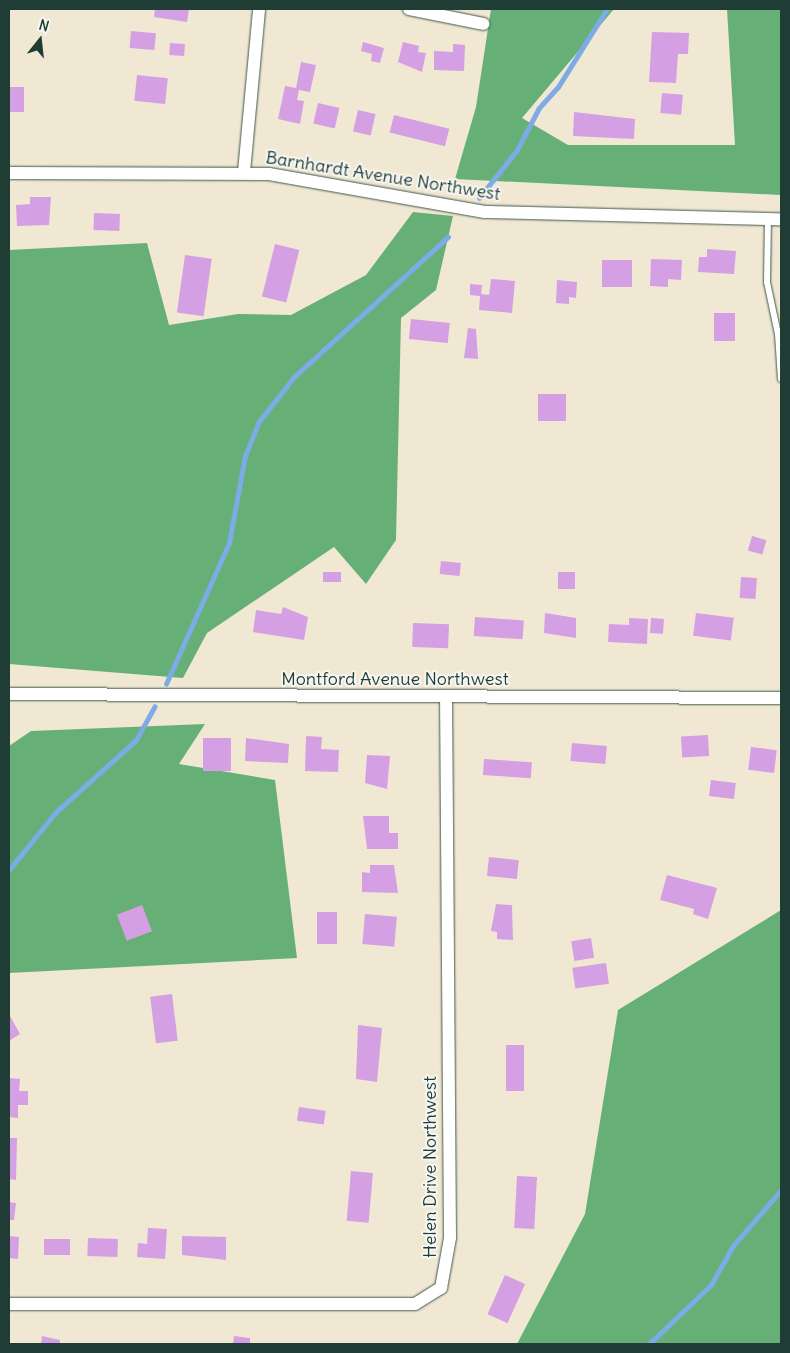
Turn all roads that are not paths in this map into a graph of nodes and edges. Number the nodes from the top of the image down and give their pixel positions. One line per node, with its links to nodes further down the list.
1 (259, 9): 4 (street)
2 (409, 9): 3 (street)
3 (484, 24)
4 (244, 172): 5 (street, Barnhardt Avenue Northwest); 6 (street, Barnhardt Avenue Northwest)
5 (9, 173)
6 (768, 218): 7 (street, Barnhardt Avenue Northwest); 8 (lane)
7 (781, 219)
8 (781, 379)
9 (9, 694): 10 (street, Montford Avenue Northwest)
10 (446, 697): 11 (street, Montford Avenue Northwest); 12 (street, Helen Drive Northwest)
11 (781, 698)
12 (9, 1304)

